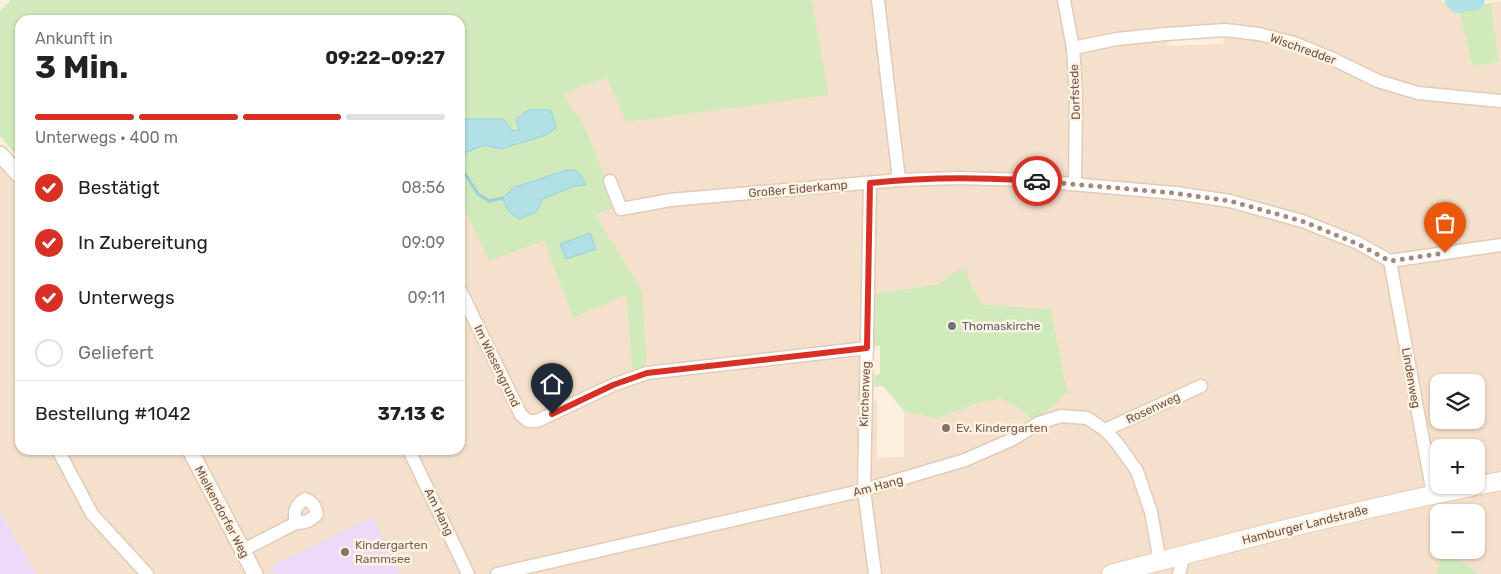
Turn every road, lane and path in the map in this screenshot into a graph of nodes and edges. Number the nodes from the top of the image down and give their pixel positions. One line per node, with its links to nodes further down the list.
1 (878, 0): 7 (street)
2 (1064, 0): 3 (street, Dorfstede)
3 (1072, 48): 4 (street, Wischredder); 10 (street, Dorfstede)
4 (1500, 101)
5 (0, 154): 6 (street)
6 (15, 170)
7 (899, 180): 9 (street, Großer Eiderkamp); 10 (street, Großer Eiderkamp)
8 (610, 181): 9 (street, Großer Eiderkamp)
9 (870, 183): 14 (street, Kirchenweg)
10 (1075, 184): 12 (street, Großer Eiderkamp)
11 (1501, 245): 12 (street)
12 (1390, 261): 20 (street, Lindenweg)
13 (465, 300): 14 (street, Im Wiesengrund)
14 (867, 348): 23 (street, Kirchenweg)
15 (1201, 386): 16 (street, Rosenweg)
16 (1105, 430): 23 (street, Am Hang); 28 (street, Am Hang)
17 (61, 455): 29 (street)
18 (193, 455): 26 (street, Mielkendorfer Weg)
19 (411, 455): 31 (street, Am Hang)
20 (1430, 478)
21 (1501, 481): 22 (main road, Hamburger Landstraße)
22 (1485, 484)
23 (864, 490): 32 (street, Am Hang); 33 (street, Kirchenweg)
24 (1433, 494): 27 (main road, Hamburger Landstraße)
25 (296, 523): 26 (street)
26 (243, 550): 30 (street, Mielkendorfer Weg)
27 (1184, 555): 28 (main road, Hamburger Landstraße); 35 (street)
28 (1160, 562): 34 (main road, Hamburger Landstraße)
29 (146, 574)
30 (255, 574)
31 (468, 574)
32 (497, 574)
33 (875, 574)
34 (1110, 574)
35 (1179, 574)

